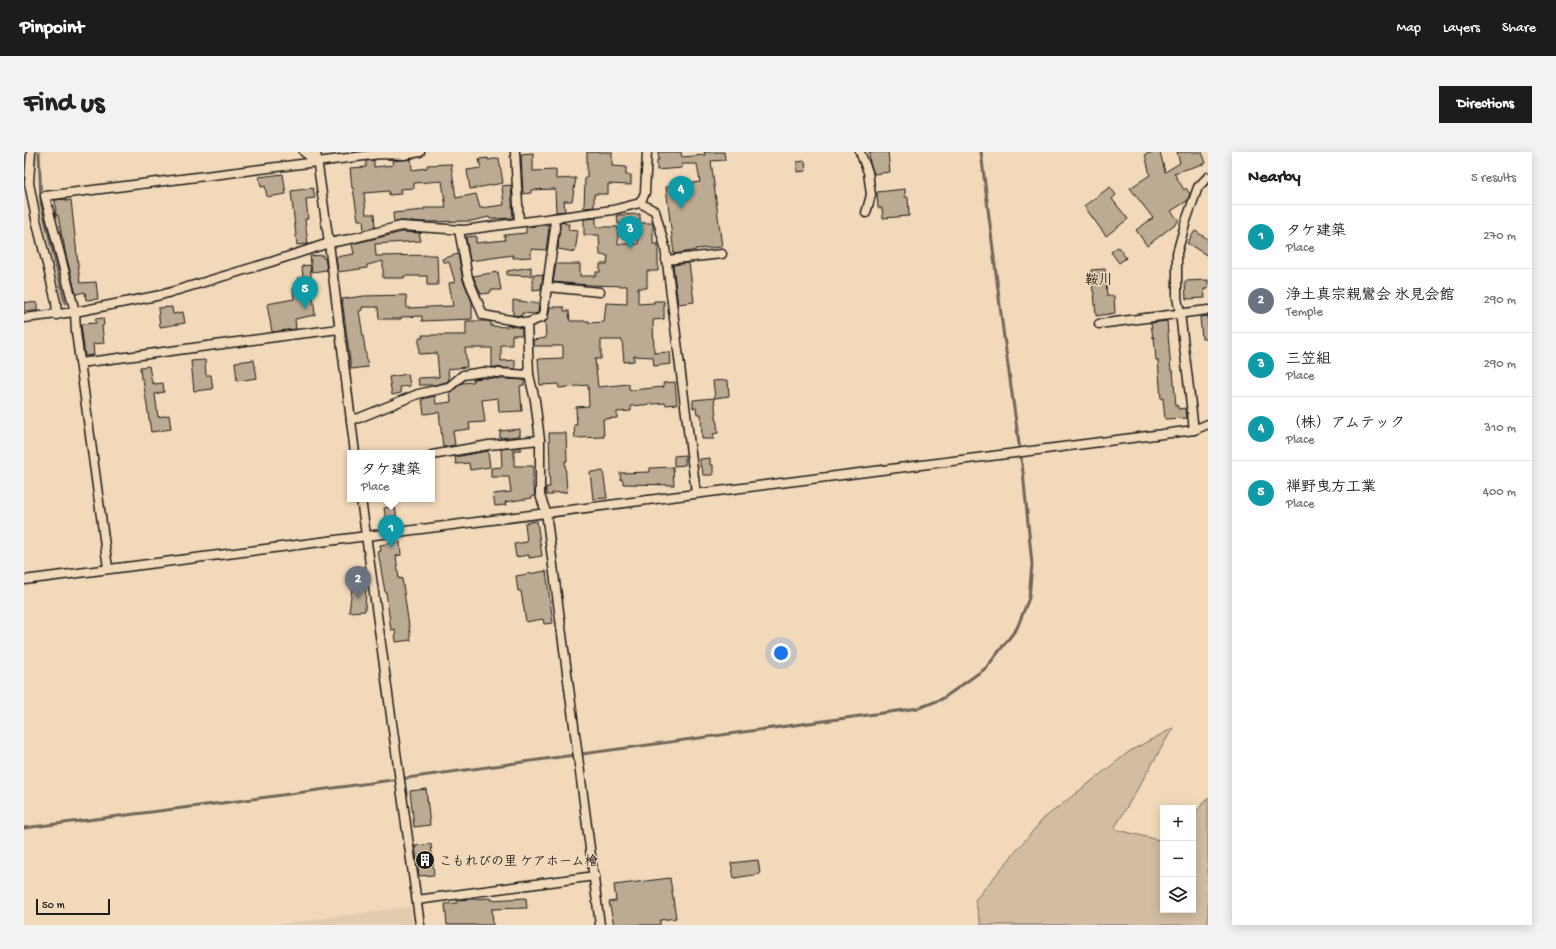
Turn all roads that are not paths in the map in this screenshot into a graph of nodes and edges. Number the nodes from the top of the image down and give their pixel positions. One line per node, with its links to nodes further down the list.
1 (31, 152): 23 (street)
2 (304, 152): 8 (street)
3 (316, 152): 8 (street)
4 (420, 152): 8 (street)
5 (515, 152): 13 (street)
6 (646, 152): 10 (street)
7 (860, 152): 11 (street)
8 (317, 162): 15 (street); 21 (street)
9 (1208, 176): 22 (street)
10 (640, 203): 12 (street); 17 (street)
11 (866, 213)
12 (554, 218): 13 (street); 18 (street)
13 (519, 222): 14 (street)
14 (459, 230): 15 (street); 25 (street)
15 (329, 243): 21 (street); 27 (street)
16 (722, 254): 17 (street)
17 (666, 260): 36 (street)
18 (547, 287): 19 (street); 25 (street)
19 (600, 292)
20 (1208, 310): 22 (street)
21 (74, 312): 23 (street); 28 (street)
22 (1180, 313): 26 (street); 32 (street)
23 (57, 315): 24 (street)
24 (24, 318)
25 (527, 322): 29 (street)
26 (1099, 324)
27 (340, 329): 28 (street); 30 (street)
28 (80, 363): 40 (street)
29 (529, 375): 30 (street); 33 (street)
30 (351, 419): 34 (street)
31 (1208, 424): 32 (street)
32 (1194, 430): 36 (street)
33 (540, 440): 35 (street); 38 (street)
34 (355, 450)
35 (435, 454)
36 (696, 493): 38 (street)
37 (361, 502): 39 (street)
38 (546, 512): 39 (street); 42 (street)
39 (366, 536): 40 (street); 43 (street)
40 (108, 568): 41 (street)
41 (24, 580)
42 (595, 876): 43 (street); 45 (street)
43 (417, 900): 44 (street)
44 (420, 925)
45 (600, 925)

